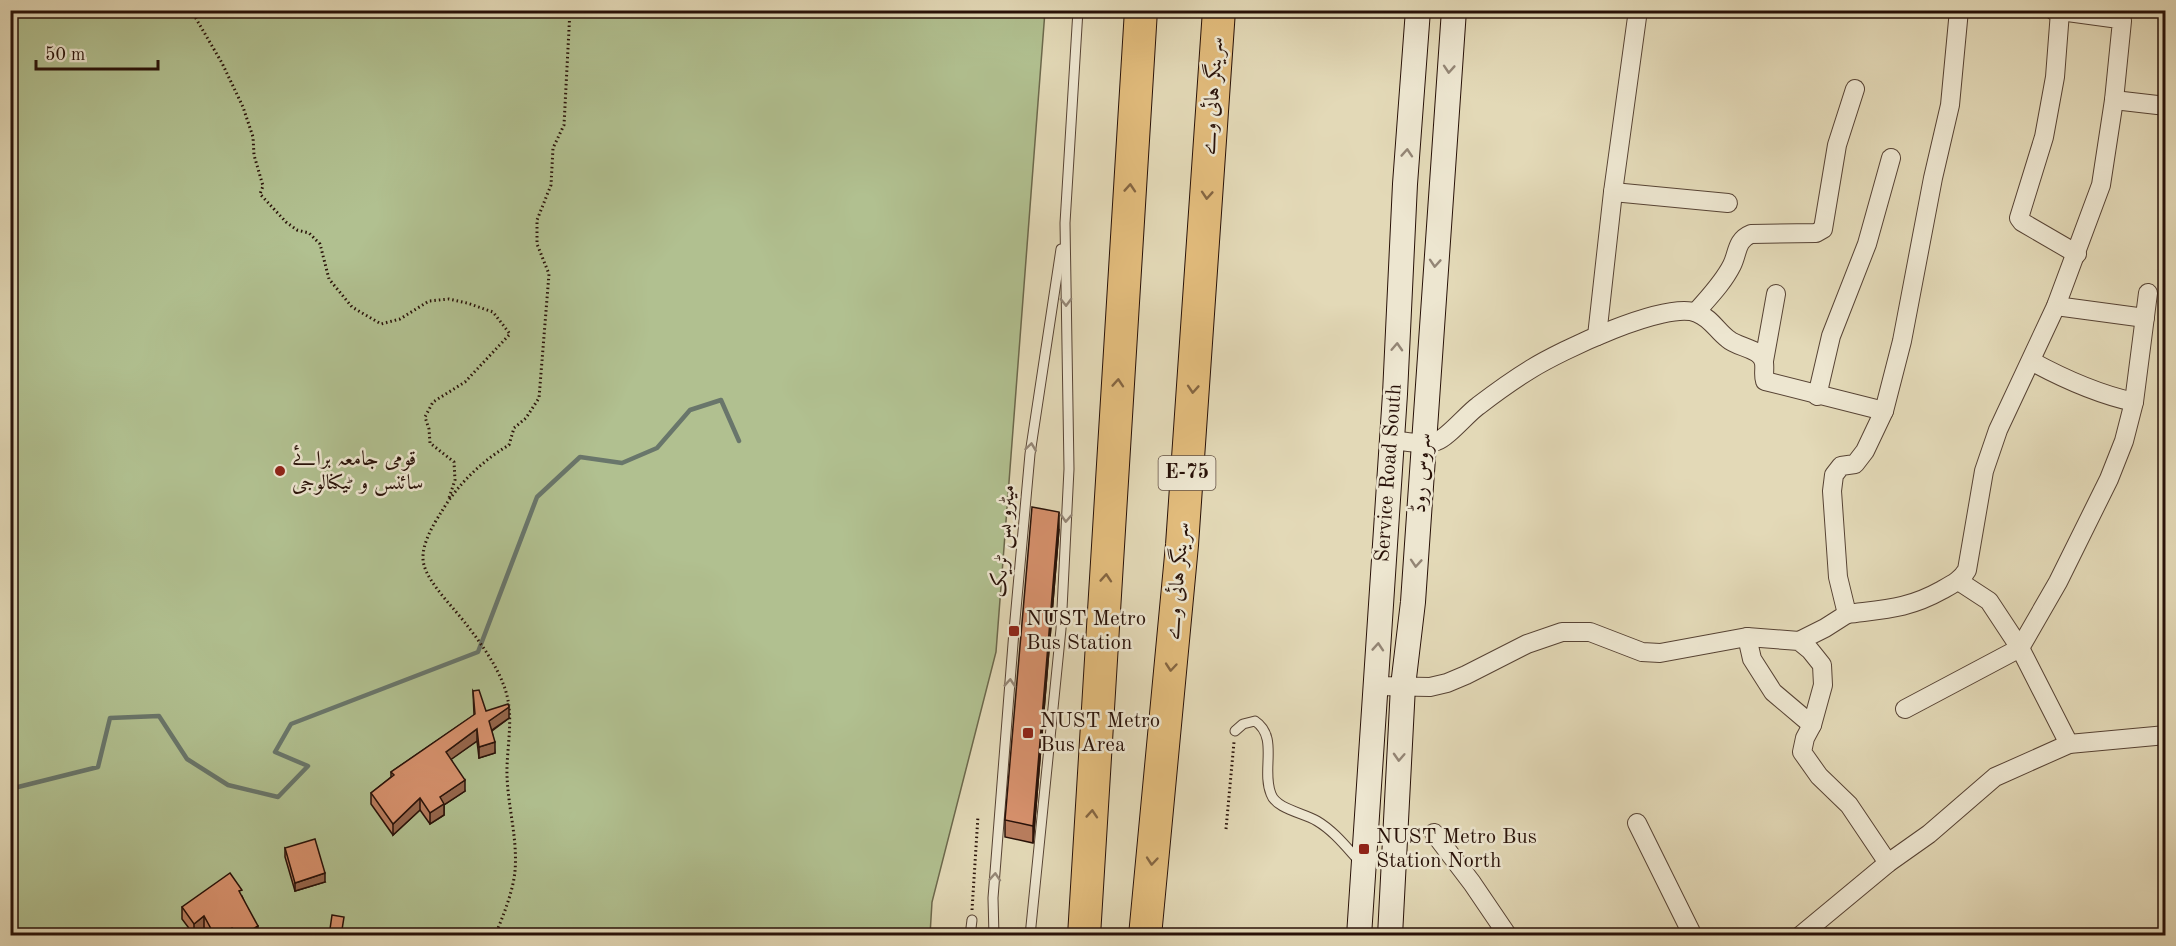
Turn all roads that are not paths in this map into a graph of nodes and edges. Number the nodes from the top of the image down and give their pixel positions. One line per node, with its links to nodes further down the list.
1 (1078, 10): 15 (lane, میٹرو بس ٹریک)
2 (1141, 10): 52 (highway, one-way to 2)
3 (1219, 10): 53 (highway, سرینگر ہائی وے / E-75, one-way to 53)
4 (1418, 10): 28 (main road, Service Road South, one-way to 4)
5 (1454, 10): 29 (main road, سروس روڈ, one-way to 29)
6 (1638, 10): 13 (street)
7 (1959, 10): 27 (street)
8 (2056, 11): 10 (street); 16 (street)
9 (1855, 88): 20 (street)
10 (2114, 100): 11 (street); 16 (street)
11 (2166, 106)
12 (1891, 158): 25 (street)
13 (1613, 192): 14 (street); 22 (street)
14 (1728, 203)
15 (1065, 223): 50 (lane, میٹرو بس ٹریک, one-way to 15); 51 (lane, میٹرو بس ٹریک, one-way to 51)
16 (2077, 254): 19 (street)
17 (2148, 292): 21 (street)
18 (1776, 294): 23 (street)
19 (2056, 306): 21 (street); 24 (street)
20 (1696, 312): 22 (street); 23 (street)
21 (2145, 318): 26 (street)
22 (1597, 336): 29 (street)
23 (1764, 361): 25 (street)
24 (2031, 361): 26 (street); 33 (street)
25 (1817, 396): 27 (street)
26 (2134, 402): 36 (street)
27 (1884, 411): 33 (street)
28 (1392, 440): 29 (street); 31 (main road, Service Road South)
29 (1424, 443): 30 (main road, سروس روڈ)
30 (1418, 530): 31 (main road); 37 (main road, سروس روڈ, one-way to 37)
31 (1386, 532): 38 (main road, Service Road South, one-way to 31)
32 (1963, 584): 36 (street)
33 (1847, 614): 35 (street)
34 (1747, 637): 35 (street); 37 (street); 40 (street)
35 (1799, 641): 40 (street)
36 (2020, 648): 39 (street); 43 (street)
37 (1403, 686): 38 (street); 55 (main road, سروس روڈ, one-way to 55)
38 (1375, 687): 47 (main road, Service Road South)
39 (1905, 709)
40 (1812, 725): 46 (street)
41 (1235, 731): 47 (lane)
42 (2166, 735): 43 (street)
43 (2069, 744): 46 (street)
44 (1637, 823): 57 (street)
45 (1434, 832): 56 (street)
46 (1888, 863): 58 (street)
47 (1363, 866): 54 (main road, Service Road South)
48 (972, 920): 49 (lane)
49 (970, 936)
50 (994, 936)
51 (1030, 936)
52 (1084, 936)
53 (1145, 936)
54 (1359, 936)
55 (1390, 936)
56 (1508, 936)
57 (1693, 936)
58 (1800, 936)

